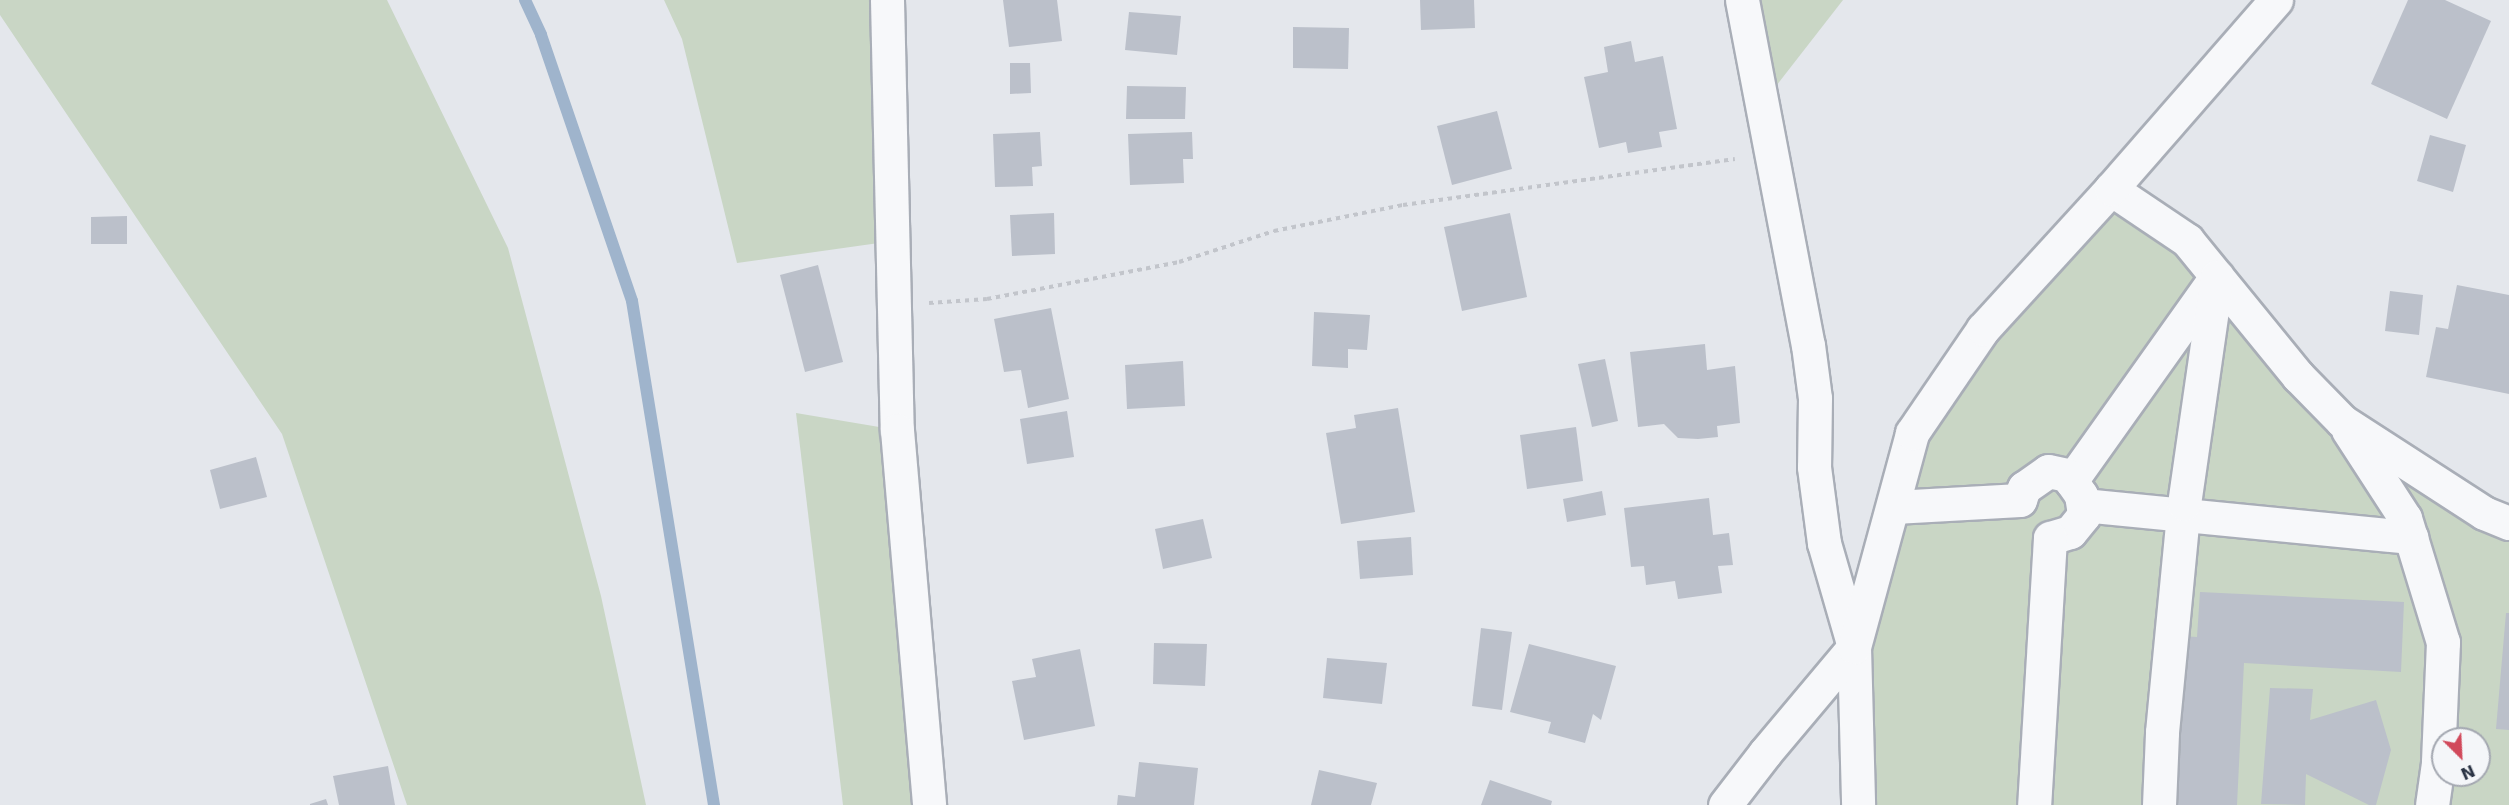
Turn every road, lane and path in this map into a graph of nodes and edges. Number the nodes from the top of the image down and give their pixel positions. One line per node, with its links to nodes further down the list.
1 (887, 0): 7 (street)
2 (1742, 0): 4 (street)
3 (2276, 0): 5 (street)
4 (1772, 154): 7 (path); 14 (street)
5 (2111, 189): 6 (street); 10 (street)
6 (2217, 276): 8 (street); 9 (street); 11 (street)
7 (894, 305): 15 (street)
8 (2342, 421): 12 (street); 13 (street)
9 (2077, 493): 10 (street); 11 (street); 18 (street)
10 (1894, 507): 14 (street)
11 (2183, 516): 13 (street); 19 (street)
12 (2509, 523)
13 (2411, 537): 20 (street)
14 (1854, 647): 16 (street); 17 (street)
15 (929, 805)
16 (1725, 805)
17 (1858, 805)
18 (2034, 805)
19 (2159, 805)
20 (2432, 805)

